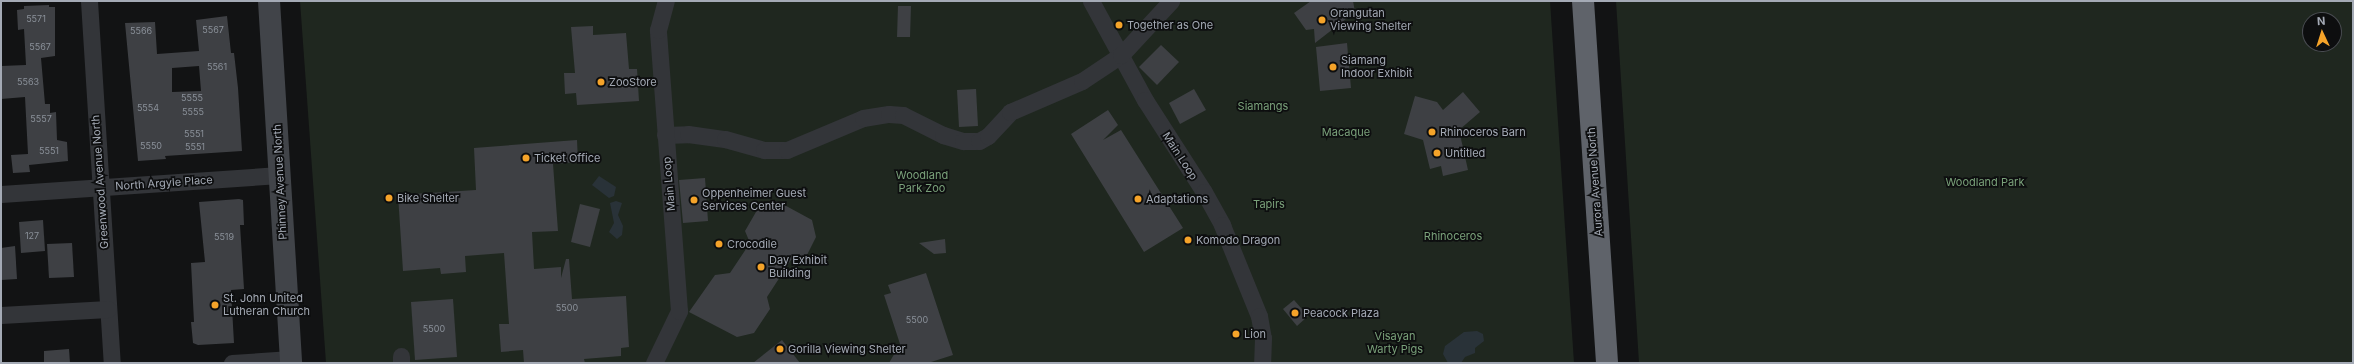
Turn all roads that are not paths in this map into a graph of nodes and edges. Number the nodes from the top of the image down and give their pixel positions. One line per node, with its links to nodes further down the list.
1 (90, 1): 10 (street, Greenwood Avenue North)
2 (269, 1): 9 (street, Phinney Avenue North)
3 (666, 1): 8 (street, Main Loop)
4 (1091, 1): 7 (street, Main Loop)
5 (1171, 1): 7 (street)
6 (1583, 1): 19 (highway, Aurora Avenue North)
7 (1121, 55): 8 (street); 18 (street, Main Loop)
8 (665, 135): 17 (street, Main Loop)
9 (279, 175): 10 (street, North Argyle Place); 14 (street, Phinney Avenue North)
10 (100, 188): 11 (street, North Argyle Place); 12 (street, Greenwood Avenue North)
11 (1, 194)
12 (108, 309): 13 (street); 15 (street, Greenwood Avenue North)
13 (1, 315)
14 (291, 361): 16 (street)
15 (112, 363)
16 (232, 363)
17 (654, 363)
18 (1262, 363)
19 (1607, 363)

